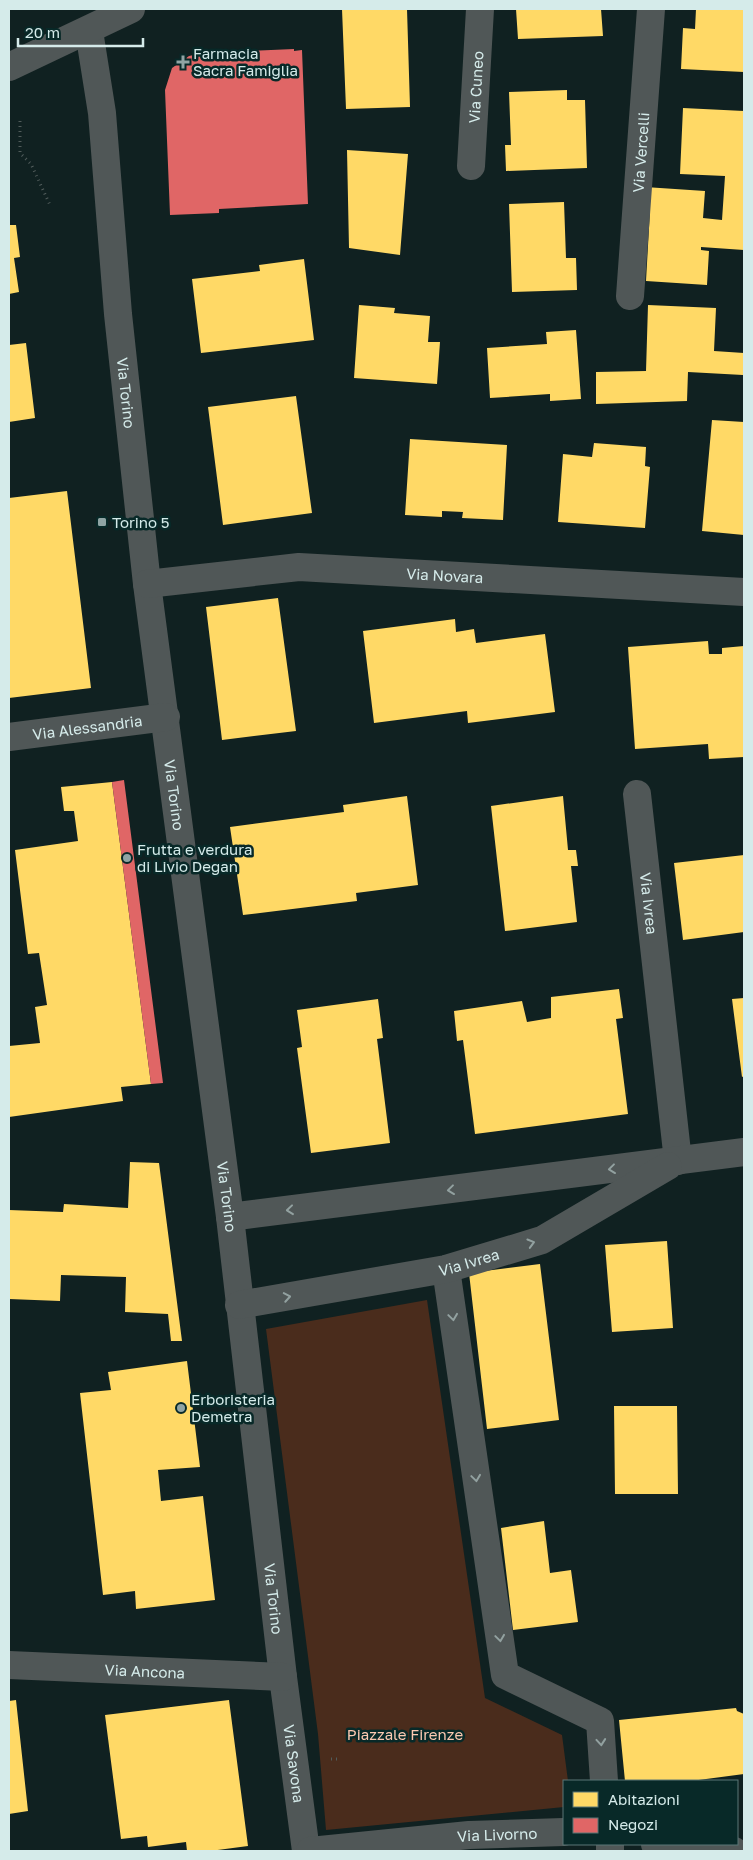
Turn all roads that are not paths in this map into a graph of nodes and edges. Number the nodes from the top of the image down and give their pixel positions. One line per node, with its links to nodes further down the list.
1 (131, 9): 4 (street)
2 (480, 9): 6 (street, Via Cuneo)
3 (650, 9): 7 (street, Via Vercelli)
4 (89, 31): 5 (street); 8 (street, Via Torino)
5 (9, 67)
6 (471, 166)
7 (630, 296)
8 (146, 584): 9 (street, Via Novara); 10 (street, Via Torino)
9 (744, 592)
10 (166, 717): 11 (street, Via Alessandria); 15 (street, Via Torino)
11 (9, 737)
12 (637, 794): 14 (street, Via Ivrea)
13 (744, 1152): 14 (street, Via Ivrea)
14 (678, 1161): 15 (street, Via Ivrea, one-way to 15); 16 (street, Via Ivrea, one-way to 14)
15 (230, 1217): 17 (street, Via Torino)
16 (446, 1269): 17 (street, Via Ivrea, one-way to 16); 20 (street, one-way to 20)
17 (239, 1305): 19 (street, Via Torino)
18 (9, 1665): 19 (street, Via Ancona)
19 (283, 1677): 23 (street, Via Savona)
20 (604, 1780)
21 (563, 1832): 23 (street, Via Livorno)
22 (666, 1845): 24 (street)
23 (308, 1851)
24 (734, 1851)

